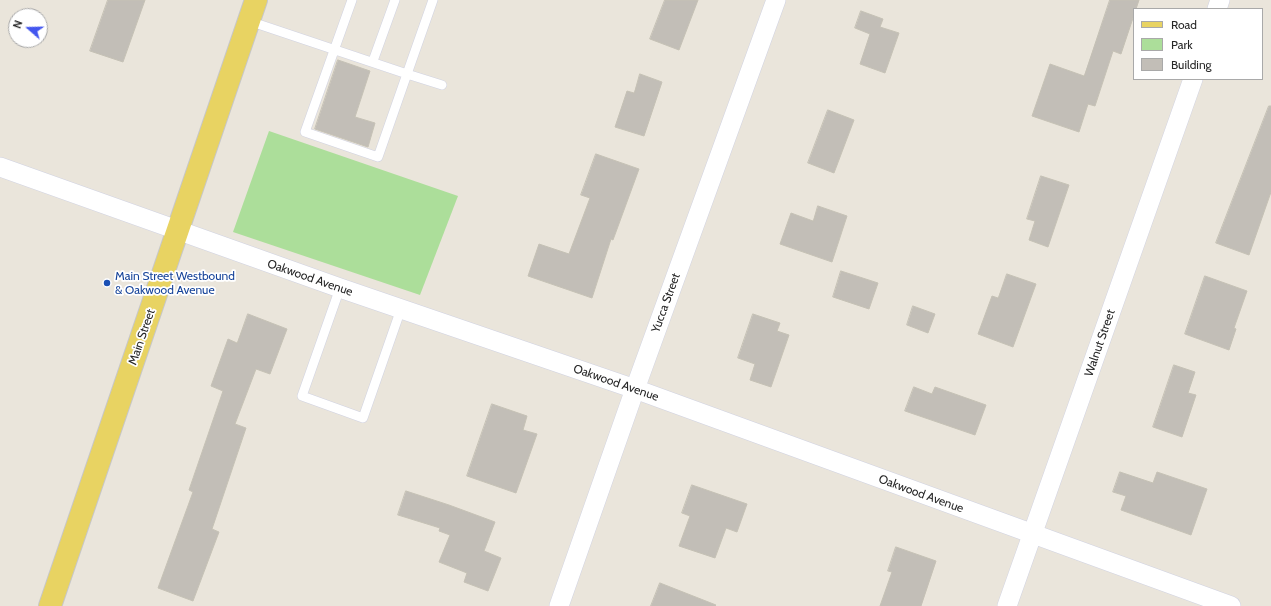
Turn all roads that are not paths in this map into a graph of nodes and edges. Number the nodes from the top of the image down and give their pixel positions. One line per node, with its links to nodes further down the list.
1 (256, 0): 6 (main road, Main Street)
2 (352, 0): 7 (lane)
3 (395, 0): 8 (lane)
4 (433, 0): 9 (lane)
5 (776, 0): 16 (street, Yucca Street)
6 (249, 21): 7 (lane); 13 (main road, Main Street)
7 (335, 48): 8 (lane); 9 (lane)
8 (373, 61): 9 (lane)
9 (406, 74): 11 (lane)
10 (1193, 80): 17 (street, Walnut Street)
11 (442, 85)
12 (0, 166): 13 (street, Oakwood Avenue)
13 (178, 231): 14 (street, Oakwood Avenue); 18 (main road, Main Street)
14 (340, 288): 15 (street, Oakwood Avenue); 15 (lane)
15 (401, 309): 16 (street, Oakwood Avenue)
16 (635, 389): 17 (street, Oakwood Avenue); 19 (street, Yucca Street)
17 (1032, 535): 20 (street, Walnut Street); 21 (street, Oakwood Avenue)
18 (50, 606)
19 (559, 606)
20 (1007, 606)
21 (1230, 606)

